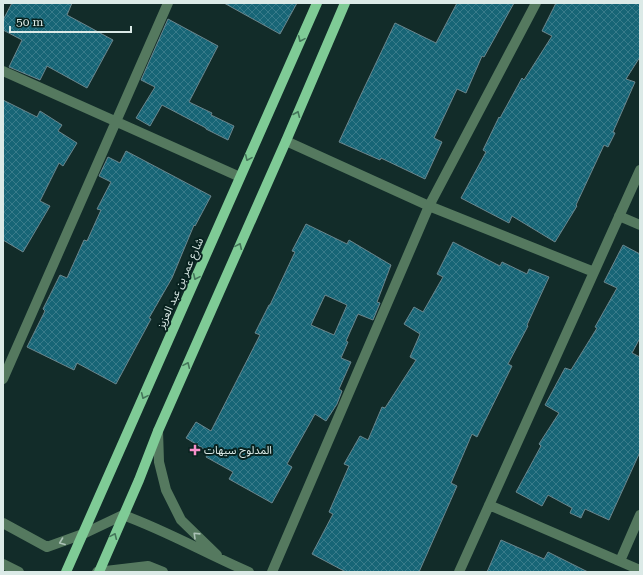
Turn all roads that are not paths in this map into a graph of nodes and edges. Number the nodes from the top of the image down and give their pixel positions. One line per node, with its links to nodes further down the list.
1 (168, 3): 6 (street)
2 (317, 3): 9 (main road, شارع عمر بن عبد العزيز, one-way to 9)
3 (345, 3): 7 (main road, one-way to 3)
4 (536, 3): 10 (street)
5 (3, 71): 6 (street)
6 (116, 122): 9 (street); 14 (street)
7 (286, 141): 10 (street); 15 (main road, one-way to 7)
8 (640, 170): 11 (street)
9 (240, 177): 20 (main road, شارع عمر بن عبد العزيز, one-way to 20)
10 (429, 206): 13 (street); 30 (street)
11 (619, 216): 12 (street); 13 (street)
12 (640, 225)
13 (594, 272): 16 (street)
14 (3, 379)
15 (158, 431): 18 (main road); 21 (street, one-way to 15)
16 (489, 504): 22 (street); 31 (street)
17 (640, 515): 22 (street)
18 (124, 516): 20 (street); 21 (street); 27 (main road, one-way to 18)
19 (3, 523): 20 (street, one-way to 19)
20 (83, 534): 26 (main road, شارع عمر بن عبد العزيز)
21 (224, 562): 29 (street)
22 (620, 562): 24 (street)
23 (3, 564): 25 (street)
24 (640, 570)
25 (19, 572)
26 (66, 572)
27 (98, 572): 28 (street)
28 (163, 572)
29 (249, 572)
30 (272, 572)
31 (459, 572)

